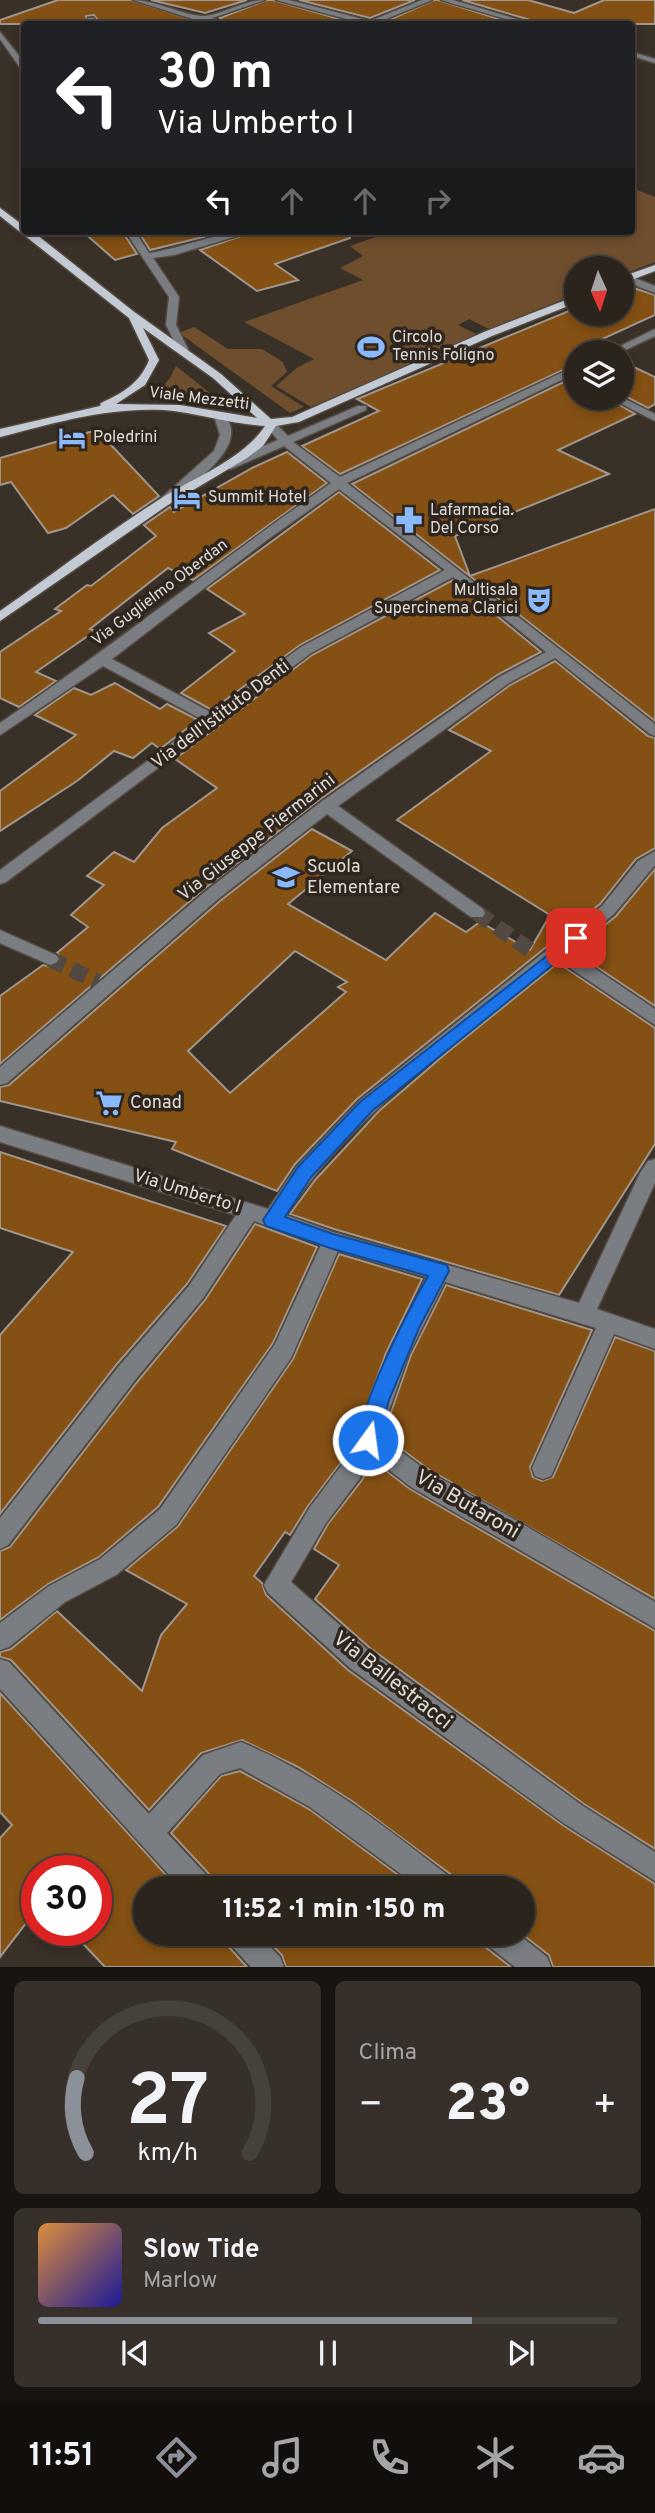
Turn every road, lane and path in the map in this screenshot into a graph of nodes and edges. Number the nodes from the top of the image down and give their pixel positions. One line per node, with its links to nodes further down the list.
1 (137, 0): 6 (street)
2 (261, 0): 6 (street)
3 (280, 0): 9 (street)
4 (428, 0): 10 (street)
5 (444, 0): 11 (street)
6 (203, 19): 7 (street); 8 (street)
7 (196, 21)
8 (211, 21)
9 (358, 21)
10 (376, 21)
11 (518, 21)
12 (0, 34): 14 (street)
13 (635, 55): 15 (street)
14 (18, 60)
15 (655, 61)
16 (0, 211): 17 (main road)
17 (21, 227)
18 (31, 235): 29 (main road)
19 (133, 235): 21 (street)
20 (235, 235): 21 (street)
21 (146, 256): 32 (street)
22 (655, 268): 23 (main road)
23 (634, 276)
24 (634, 279): 26 (street)
25 (634, 280): 27 (street)
26 (655, 282)
27 (655, 290)
28 (564, 304): 39 (main road)
29 (129, 313): 32 (main road); 34 (main road)
30 (655, 332): 31 (street)
31 (634, 342)
32 (183, 349): 39 (main road)
33 (564, 378): 43 (street, Via Guglielmo Oberdan)
34 (97, 408): 37 (main road, Viale Mezzetti); 40 (main road, Viale Mezzetti)
35 (362, 408): 41 (street)
36 (634, 408): 38 (street)
37 (219, 416): 39 (main road, Viale Mezzetti); 44 (street)
38 (655, 418)
39 (271, 425): 41 (street); 42 (main road)
40 (0, 432)
41 (286, 441): 42 (street); 43 (street)
42 (227, 466): 44 (main road)
43 (340, 482): 45 (street); 48 (street, Via Guglielmo Oberdan)
44 (164, 502): 46 (main road)
45 (454, 571): 47 (street); 49 (street, Via dell'Istituto Denti)
46 (0, 617)
47 (556, 652): 51 (street); 52 (street, Via Giuseppe Piermarini)
48 (102, 660): 49 (street); 50 (street, Via Guglielmo Oberdan)
49 (214, 720): 54 (street, Via dell'Istituto Denti)
50 (0, 730)
51 (655, 731)
52 (327, 806): 55 (street); 60 (street, Via Giuseppe Piermarini)
53 (655, 856): 57 (street)
54 (0, 878)
55 (477, 913)
56 (0, 936): 58 (street)
57 (548, 955): 59 (street); 64 (street)
58 (50, 959)
59 (655, 1018)
60 (0, 1078)
61 (0, 1134): 63 (street, Via Umberto I)
62 (655, 1167): 67 (street)
63 (250, 1212): 64 (street, Via Umberto I); 72 (street)
64 (272, 1220): 65 (street, Via Umberto I)
65 (333, 1241): 66 (street, Via Umberto I); 74 (street)
66 (440, 1271): 67 (street, Via Umberto I); 70 (street)
67 (584, 1314): 68 (street, Via Umberto I)
68 (609, 1322): 69 (street, Via Umberto I); 71 (street)
69 (655, 1339)
70 (368, 1440): 73 (street, Via Butaroni); 77 (street, Via Ballestracci)
71 (542, 1468)
72 (0, 1536)
73 (655, 1616)
74 (0, 1638)
75 (0, 1671): 76 (street)
76 (149, 1833): 78 (street); 79 (street)
77 (655, 1868)
78 (188, 1876)
79 (426, 1876)
80 (251, 1946): 82 (street)
81 (511, 1946): 83 (street)
82 (270, 1967)
83 (537, 1967)

